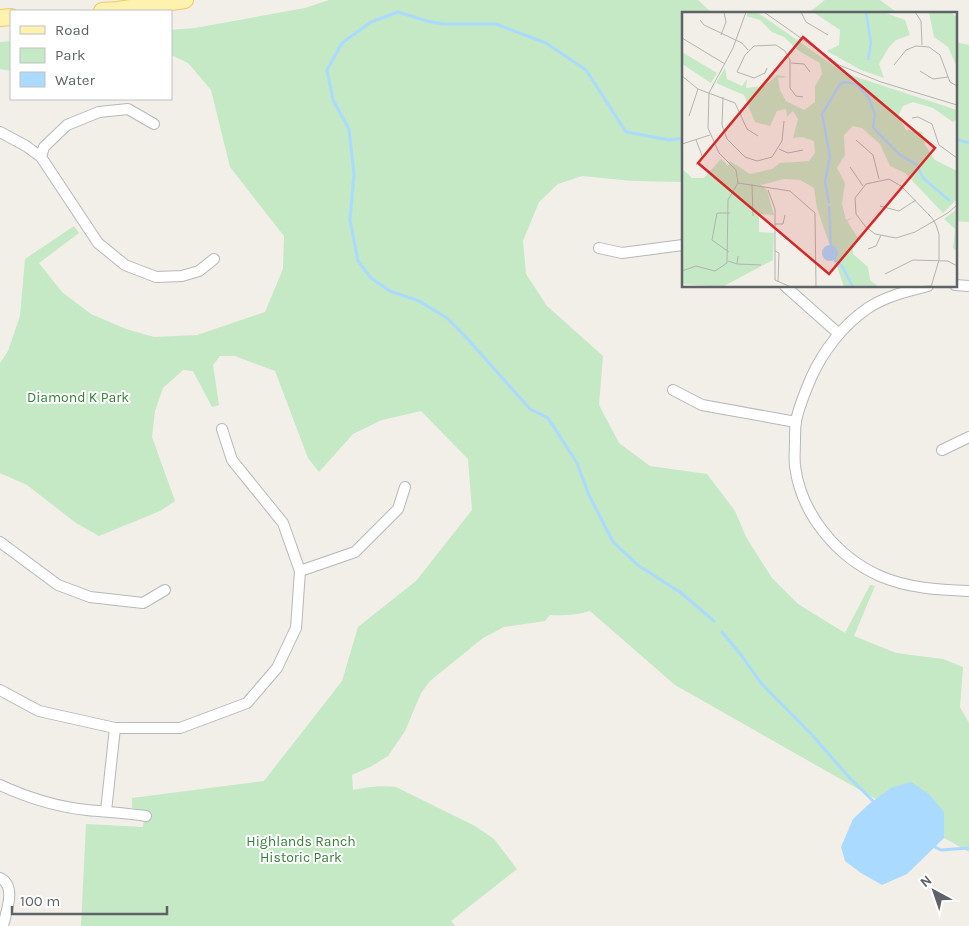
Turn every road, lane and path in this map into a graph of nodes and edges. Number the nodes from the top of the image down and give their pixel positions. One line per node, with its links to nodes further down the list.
1 (185, 0): 2 (main road)
2 (116, 10)
3 (154, 124): 5 (street)
4 (0, 132): 5 (street)
5 (41, 157): 8 (street)
6 (682, 245): 7 (street)
7 (599, 248)
8 (214, 259)
9 (956, 285): 10 (street)
10 (969, 286)
11 (787, 288): 13 (street)
12 (920, 288): 13 (street)
13 (839, 334): 15 (street)
14 (673, 390): 15 (street)
15 (796, 422): 23 (street)
16 (222, 429): 21 (street)
17 (969, 437): 18 (street)
18 (942, 450)
19 (405, 487): 21 (street)
20 (0, 542): 22 (street)
21 (300, 571): 25 (street)
22 (165, 590)
23 (969, 591)
24 (0, 690): 25 (street)
25 (115, 728): 27 (street)
26 (0, 785): 27 (street)
27 (106, 811): 28 (street)
28 (146, 816)
29 (0, 878): 30 (street)
30 (3, 926)

